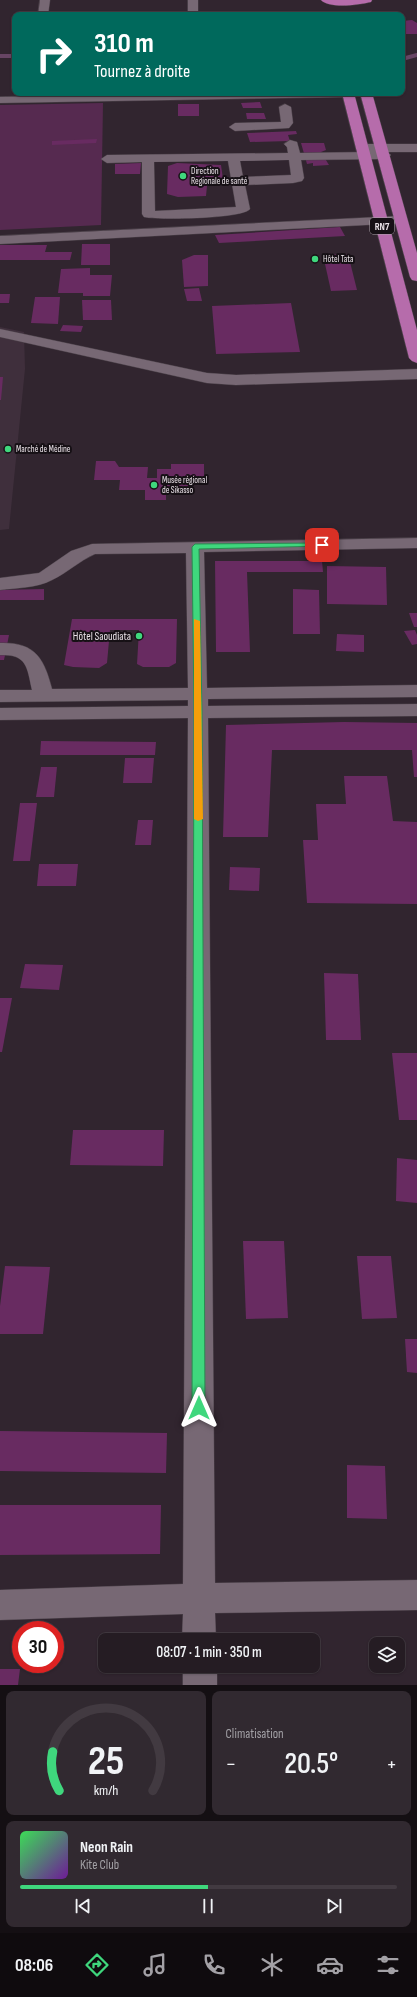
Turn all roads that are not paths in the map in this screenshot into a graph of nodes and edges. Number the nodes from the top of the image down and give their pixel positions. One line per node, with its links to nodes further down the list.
1 (45, 0): 6 (street)
2 (193, 0): 7 (street)
3 (326, 0): 4 (highway)
4 (340, 3): 5 (highway); 8 (highway)
5 (362, 4)
6 (43, 12)
7 (193, 12)
8 (339, 12)
9 (38, 96): 12 (street)
10 (349, 96): 19 (highway, RN7)
11 (367, 96): 18 (highway, RN7)
12 (0, 100)
13 (285, 107): 15 (street)
14 (233, 112): 15 (street)
15 (235, 127): 20 (street)
16 (280, 144): 21 (street)
17 (417, 148): 18 (street)
18 (384, 151): 19 (street); 27 (highway, RN7)
19 (362, 152): 21 (street); 26 (highway, RN7)
20 (263, 156): 21 (street); 22 (street)
21 (295, 156): 25 (street)
22 (233, 157): 23 (street); 25 (street)
23 (148, 158): 24 (street); 25 (street)
24 (107, 159)
25 (238, 181)
26 (380, 220): 27 (street); 28 (street); 31 (highway, RN7)
27 (400, 220): 29 (highway, RN7)
28 (0, 240)
29 (417, 277)
30 (0, 333): 32 (street)
31 (417, 358)
32 (417, 374)
33 (417, 544): 34 (street)
34 (195, 547): 35 (street); 40 (street)
35 (0, 584)
36 (0, 649): 39 (street)
37 (417, 691): 40 (street)
38 (0, 696): 39 (street)
39 (44, 696): 40 (street)
40 (198, 703): 41 (street); 42 (street); 44 (street)
41 (417, 710)
42 (0, 714)
43 (417, 1595): 44 (street)
44 (199, 1598): 45 (street); 46 (street)
45 (0, 1605)
46 (199, 1633)
47 (200, 1673): 48 (street)
48 (200, 1685)

